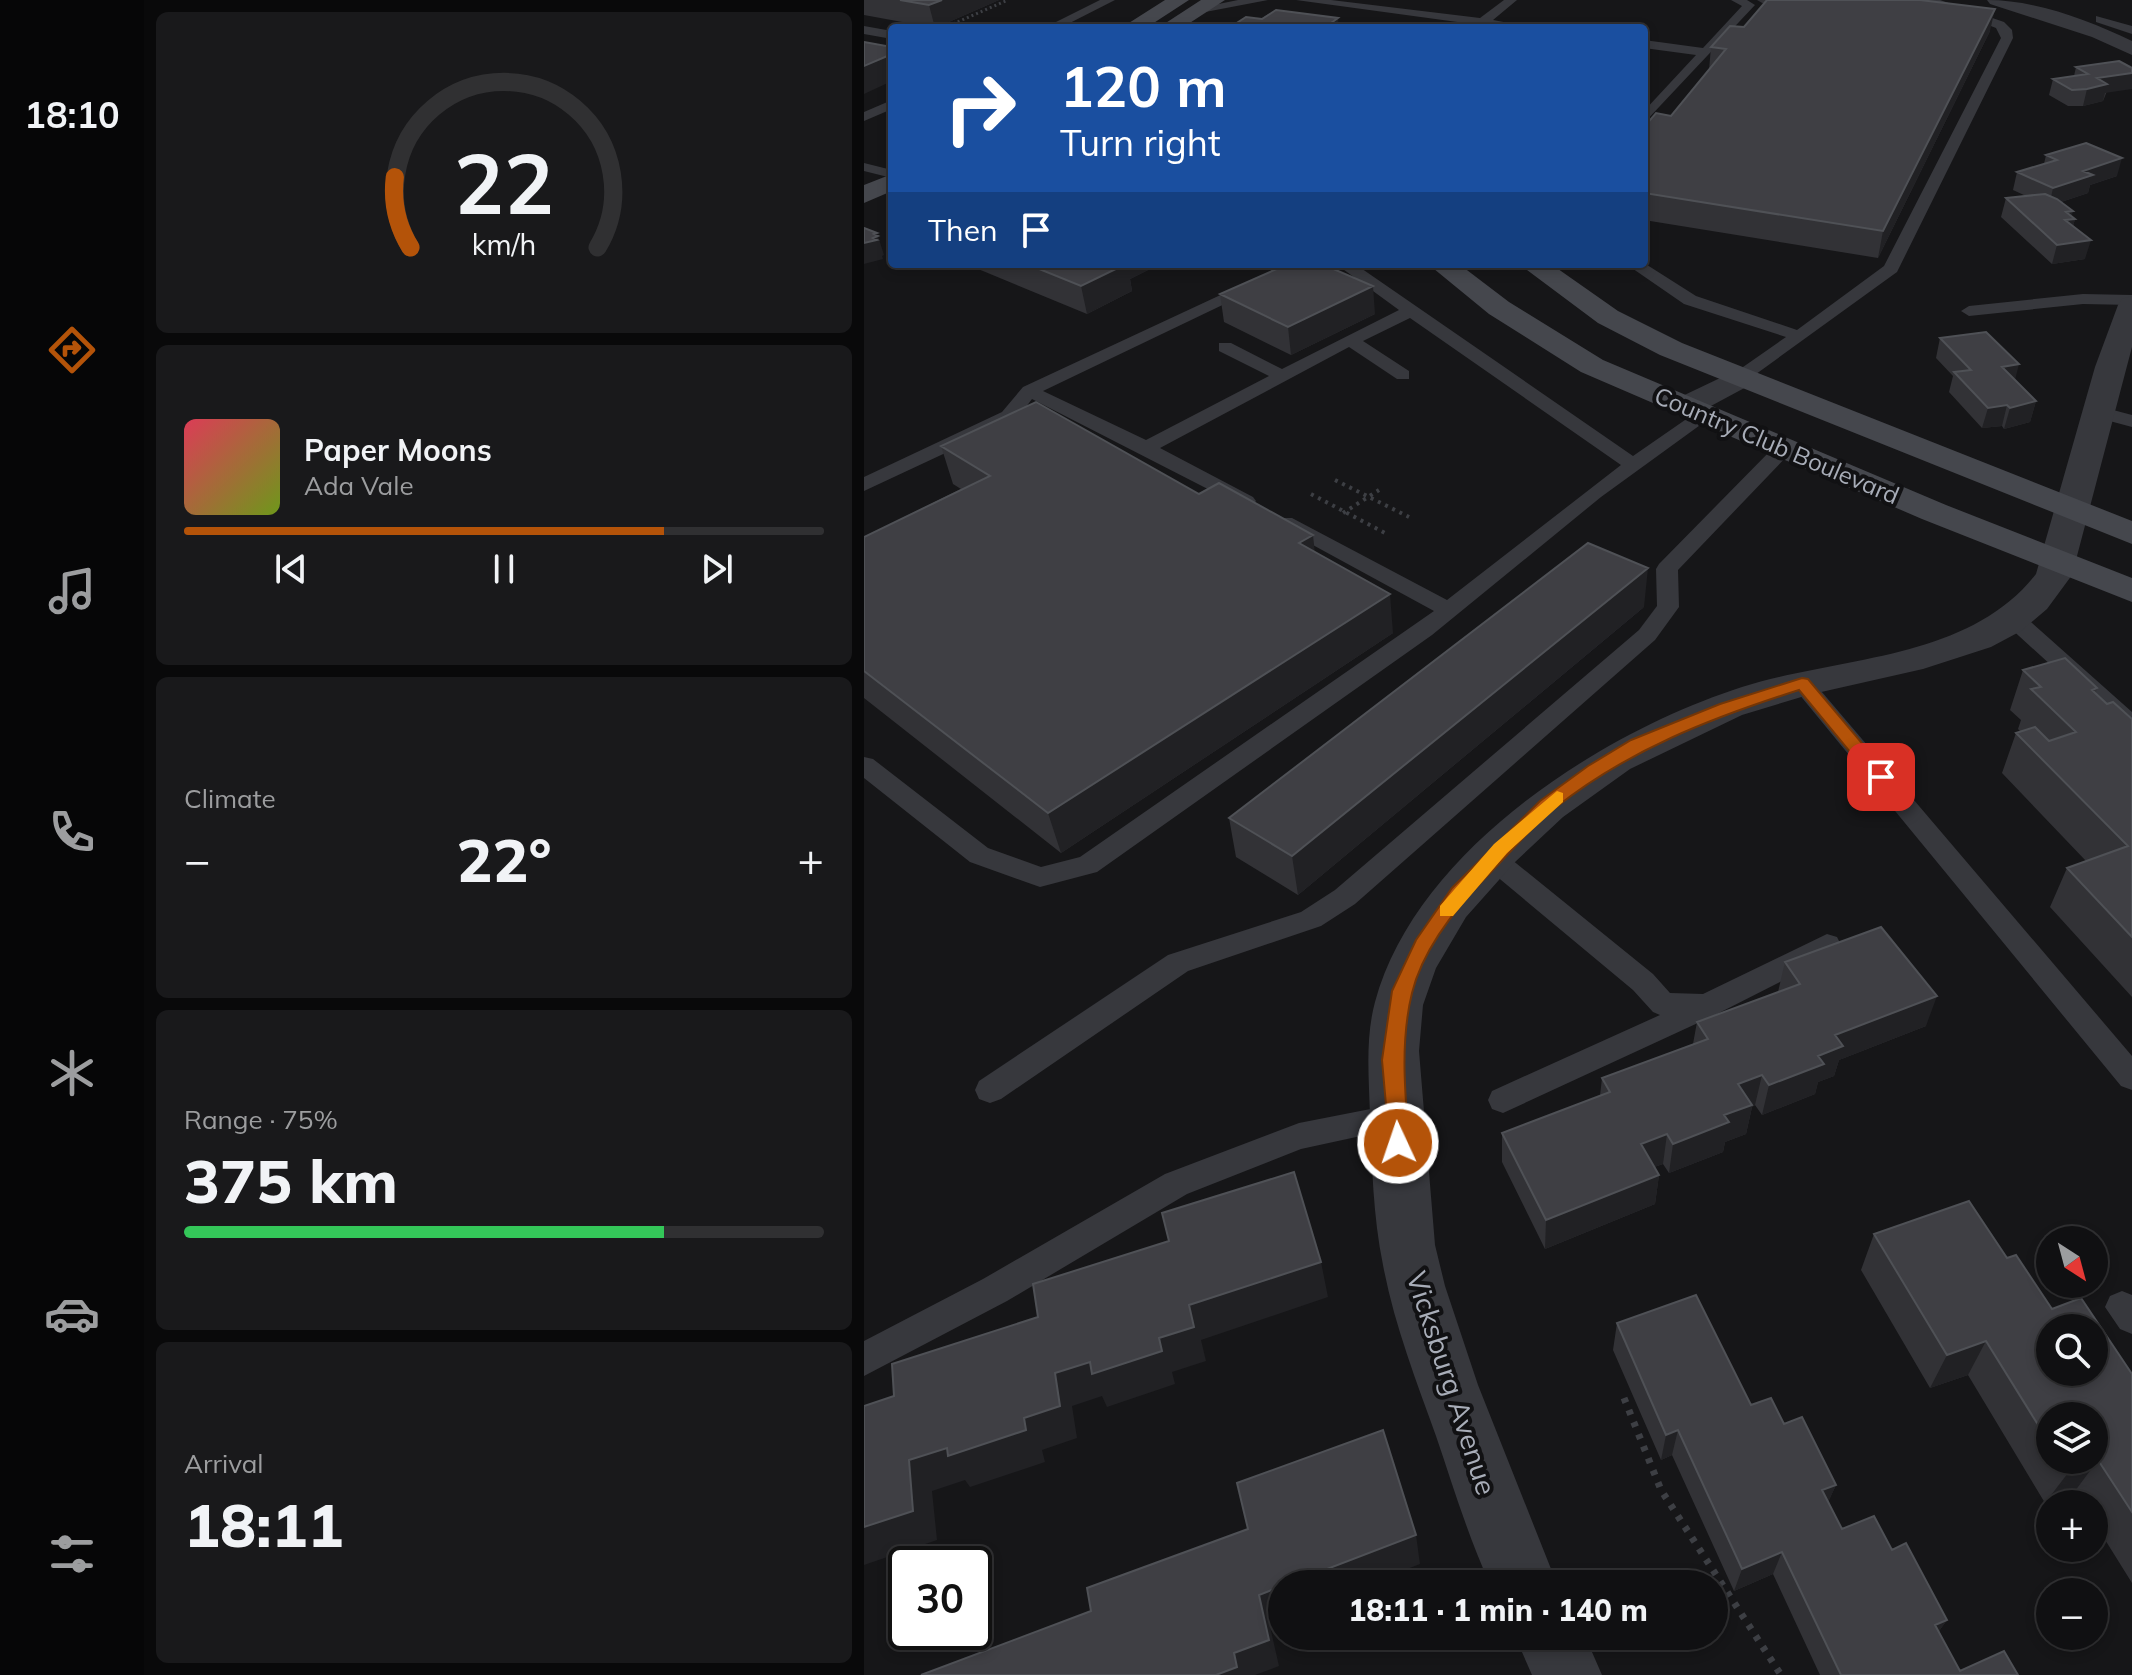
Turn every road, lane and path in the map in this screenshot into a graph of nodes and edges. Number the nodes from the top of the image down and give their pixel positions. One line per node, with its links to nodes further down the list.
1 (1008, 0): 14 (path)
2 (1109, 0): 15 (lane)
3 (1179, 0): 16 (street)
4 (1262, 0): 10 (lane)
5 (1302, 0): 20 (lane)
6 (1511, 0): 21 (lane)
7 (1737, 0): 26 (lane)
8 (1929, 0): 38 (lane)
9 (1997, 0): 24 (street)
10 (1208, 5): 17 (street)
11 (1282, 8): 12 (lane)
12 (1270, 17): 18 (lane); 19 (lane)
13 (2100, 19): 24 (lane)
14 (953, 24)
15 (1058, 24)
16 (1138, 24)
17 (1175, 24)
18 (1259, 24)
19 (1320, 24)
20 (1472, 24)
21 (1480, 24)
22 (864, 30): 23 (lane)
23 (888, 34)
24 (2131, 42)
25 (1648, 45): 26 (lane)
26 (1705, 52): 28 (lane)
27 (888, 106): 29 (lane)
28 (1648, 115)
29 (864, 117)
30 (1291, 268): 45 (lane)
31 (1350, 268): 36 (lane)
32 (1448, 268): 46 (street, Country Club Boulevard)
33 (1539, 268): 44 (street, Country Club Boulevard)
34 (1640, 268): 38 (lane)
35 (2132, 302): 37 (lane); 40 (street, Vicksburg Avenue)
36 (1413, 310): 39 (lane); 51 (lane)
37 (1969, 311)
38 (1799, 336): 44 (lane)
39 (1350, 340): 42 (lane); 43 (lane)
40 (2127, 340): 47 (street, Vicksburg Avenue)
41 (1225, 347): 43 (lane)
42 (1403, 375)
43 (1283, 376): 49 (lane)
44 (1739, 378): 46 (street); 57 (street, Country Club Boulevard)
45 (1029, 391): 49 (lane); 53 (lane)
46 (1695, 411): 50 (street, Country Club Boulevard); 51 (lane)
47 (2098, 412): 48 (lane); 57 (street, Vicksburg Avenue)
48 (2132, 421)
49 (1146, 448): 65 (lane)
50 (1783, 449): 63 (street, Country Club Boulevard); 74 (lane)
51 (1633, 465): 65 (lane)
52 (1335, 480): 56 (path)
53 (864, 485)
54 (1379, 490): 56 (path)
55 (1311, 494): 58 (path)
56 (1369, 496): 58 (path); 60 (path)
57 (2073, 508): 62 (street, Country Club Boulevard); 63 (street, Vicksburg Avenue)
58 (1344, 512): 59 (path); 61 (path)
59 (1336, 517)
60 (1409, 517)
61 (1385, 533)
62 (2132, 533)
63 (2057, 560): 64 (street, Country Club Boulevard); 66 (street, Vicksburg Avenue)
64 (2132, 591)
65 (1448, 610): 69 (lane)
66 (2015, 620): 67 (street, Vicksburg Avenue); 68 (lane)
67 (1802, 683): 70 (street, Vicksburg Avenue); 73 (lane)
68 (2132, 725)
69 (864, 765)
70 (1492, 858): 72 (lane); 76 (street, Vicksburg Avenue)
71 (1827, 945): 72 (lane)
72 (1706, 1006): 75 (lane)
73 (2132, 1077)
74 (990, 1090)
75 (1503, 1100)
76 (1396, 1117): 77 (lane); 79 (street, Vicksburg Avenue)
77 (864, 1359)
78 (1624, 1398): 82 (path)
79 (1517, 1570)
80 (1556, 1650): 81 (street)
81 (1568, 1675)
82 (1781, 1675)

